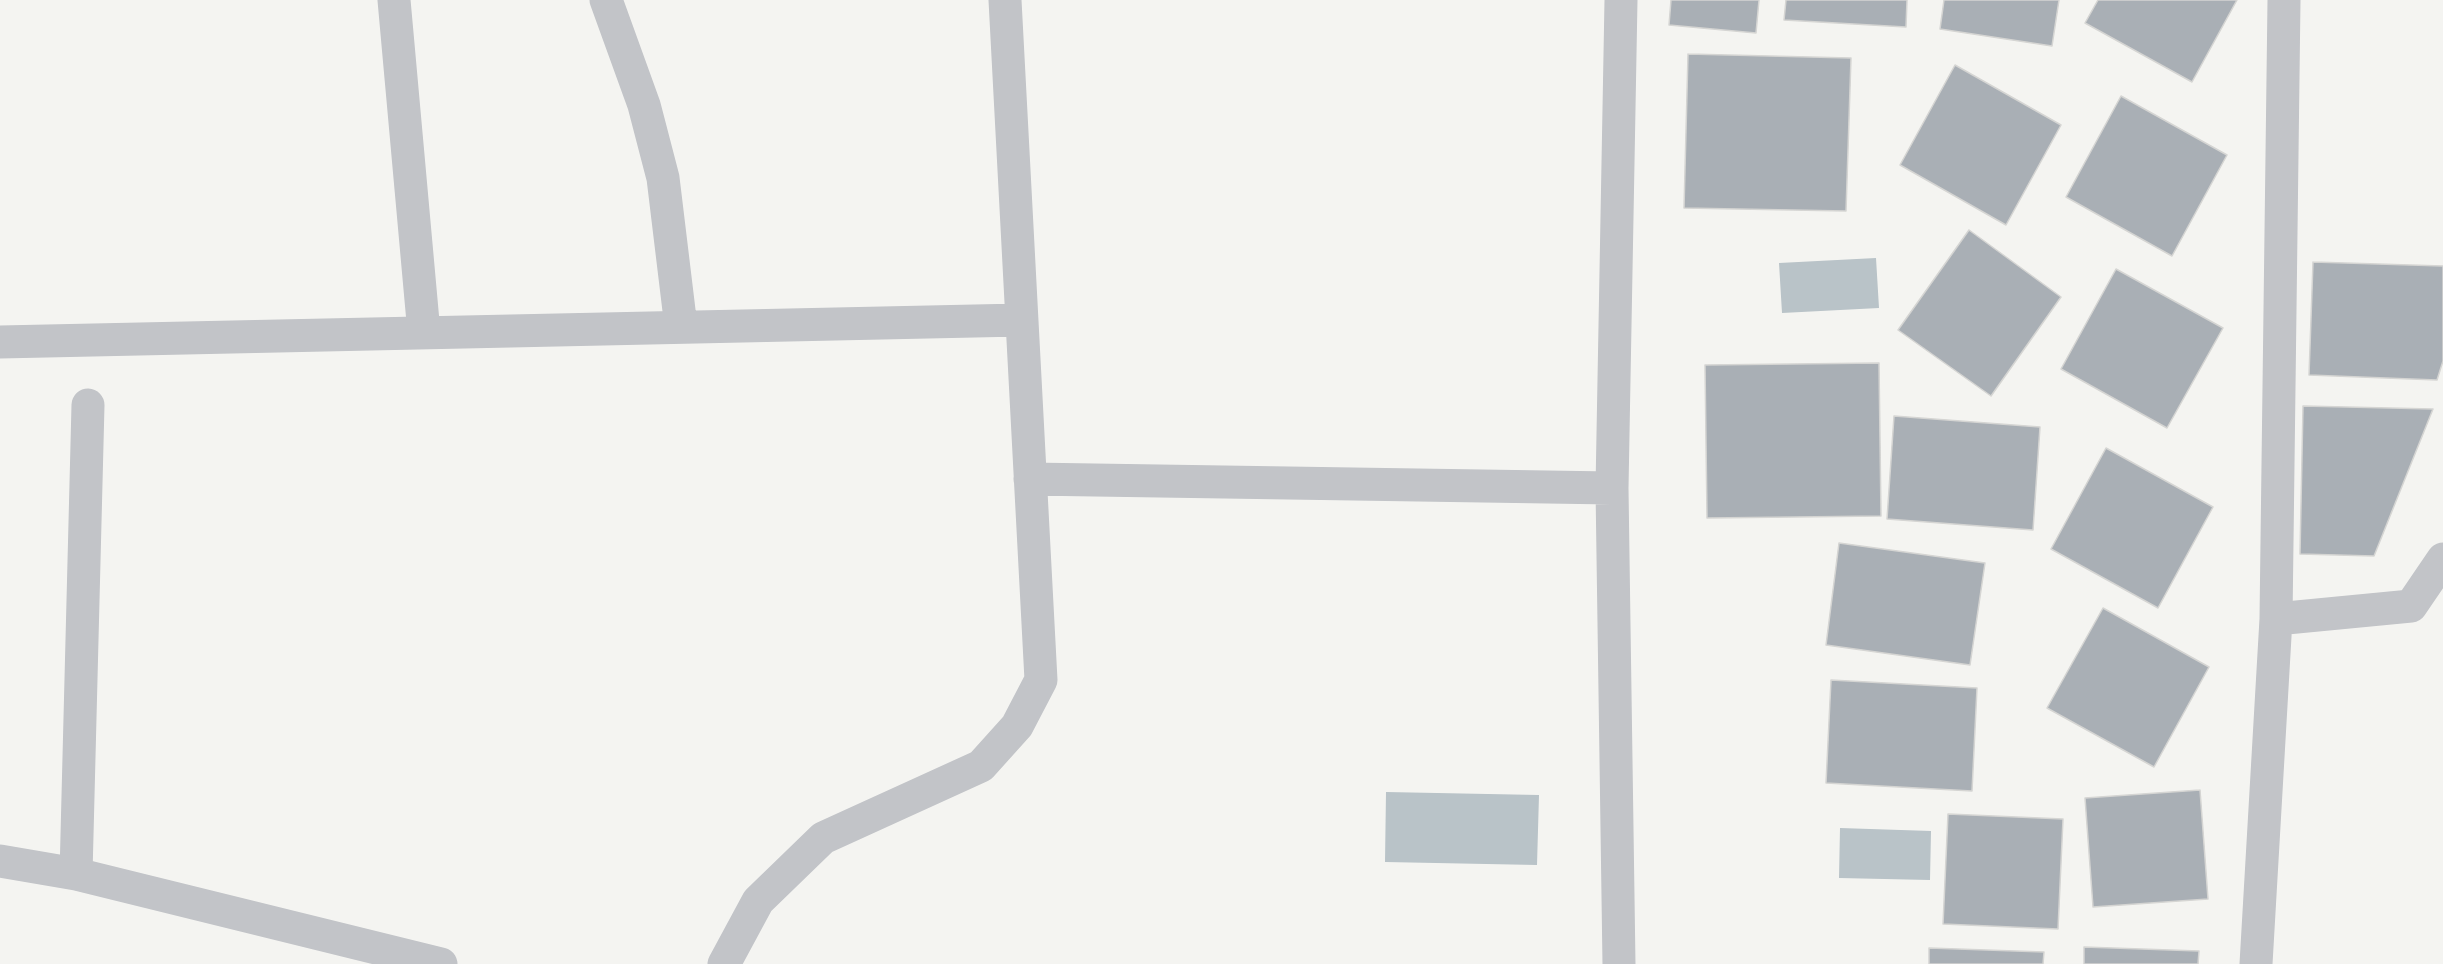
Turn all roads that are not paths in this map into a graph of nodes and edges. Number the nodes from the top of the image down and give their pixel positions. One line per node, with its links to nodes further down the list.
1 (394, 0): 8 (street)
2 (606, 0): 7 (street)
3 (1005, 0): 6 (street)
4 (1621, 0): 12 (street)
5 (2284, 0): 14 (street)
6 (1021, 320): 7 (street); 11 (street)
7 (681, 327): 8 (street)
8 (424, 333): 9 (street)
9 (0, 342)
10 (88, 405): 16 (street)
11 (1030, 479): 12 (street); 18 (street)
12 (1612, 488): 19 (street)
13 (2443, 559): 14 (street)
14 (2276, 619): 20 (street)
15 (0, 861): 16 (street)
16 (76, 874): 17 (street)
17 (441, 964)
18 (724, 964)
19 (1619, 964)
20 (2256, 964)

